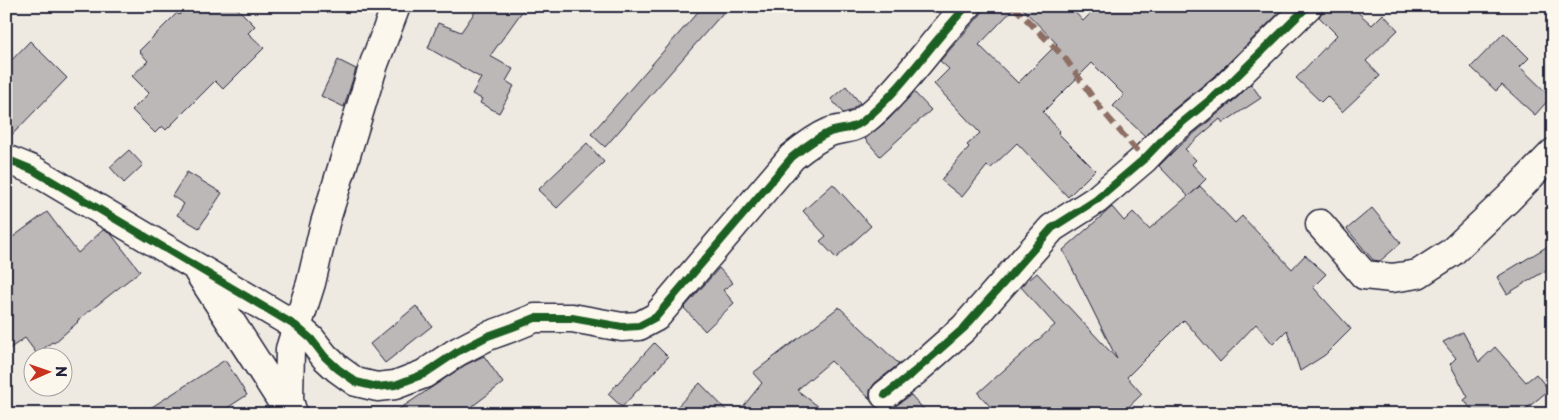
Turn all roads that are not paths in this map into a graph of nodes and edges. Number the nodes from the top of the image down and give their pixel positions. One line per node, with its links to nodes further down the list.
1 (396, 6): 8 (street)
2 (967, 6): 8 (street)
3 (1308, 6): 9 (street)
4 (1553, 153): 6 (street)
5 (6, 159): 7 (street)
6 (1320, 224)
7 (196, 268): 8 (street); 10 (street)
8 (296, 326): 10 (street)
9 (885, 395)
10 (291, 414)

